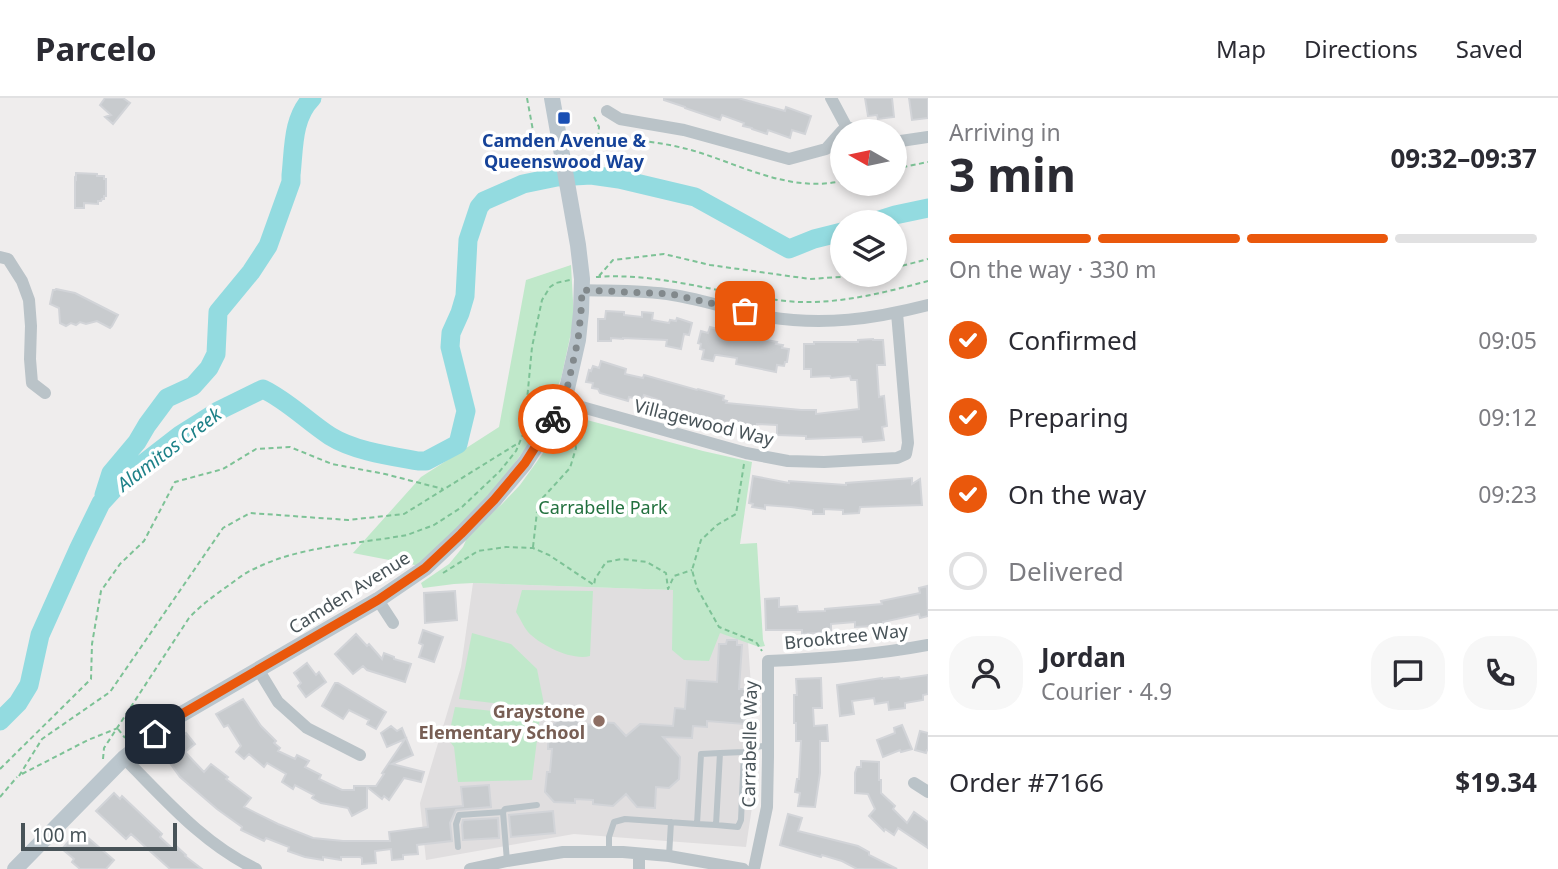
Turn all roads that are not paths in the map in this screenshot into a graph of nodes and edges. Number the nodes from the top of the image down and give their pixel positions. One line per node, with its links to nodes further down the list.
1 (552, 98): 9 (street, Camden Avenue)
2 (831, 98): 4 (street)
3 (607, 111): 7 (street)
4 (841, 119)
5 (928, 137): 6 (street)
6 (907, 140)
7 (830, 145)
8 (0, 257): 12 (street)
9 (576, 285): 11 (street); 13 (street, Camden Avenue)
10 (928, 305): 11 (street)
11 (897, 313): 13 (street, Villagewood Way)
12 (45, 393)
13 (564, 402): 14 (street, Camden Avenue)
14 (378, 600): 15 (street); 18 (street, Camden Avenue)
15 (393, 623)
16 (928, 645): 17 (street, Brooktree Way)
17 (768, 661): 19 (street, Carrabelle Way)
18 (258, 669): 22 (street); 23 (street, Camden Avenue)
19 (768, 746): 20 (lane); 41 (street, Carrabelle Way)
20 (744, 752): 21 (lane); 30 (lane)
21 (720, 753): 29 (lane); 30 (lane)
22 (360, 755)
23 (124, 758): 37 (street, Camden Avenue); 38 (street)
24 (914, 783): 25 (street)
25 (928, 792)
26 (537, 805): 27 (lane)
27 (503, 812): 31 (lane); 35 (lane)
28 (671, 822): 29 (lane); 32 (lane); 34 (lane)
29 (697, 824): 30 (lane)
30 (716, 825)
31 (458, 848)
32 (609, 852): 33 (street); 35 (street)
33 (639, 853): 34 (street); 39 (street)
34 (669, 856): 40 (street)
35 (507, 861): 36 (street)
36 (478, 868)
37 (15, 869)
38 (257, 869)
39 (639, 869)
40 (743, 869)
41 (754, 869)

